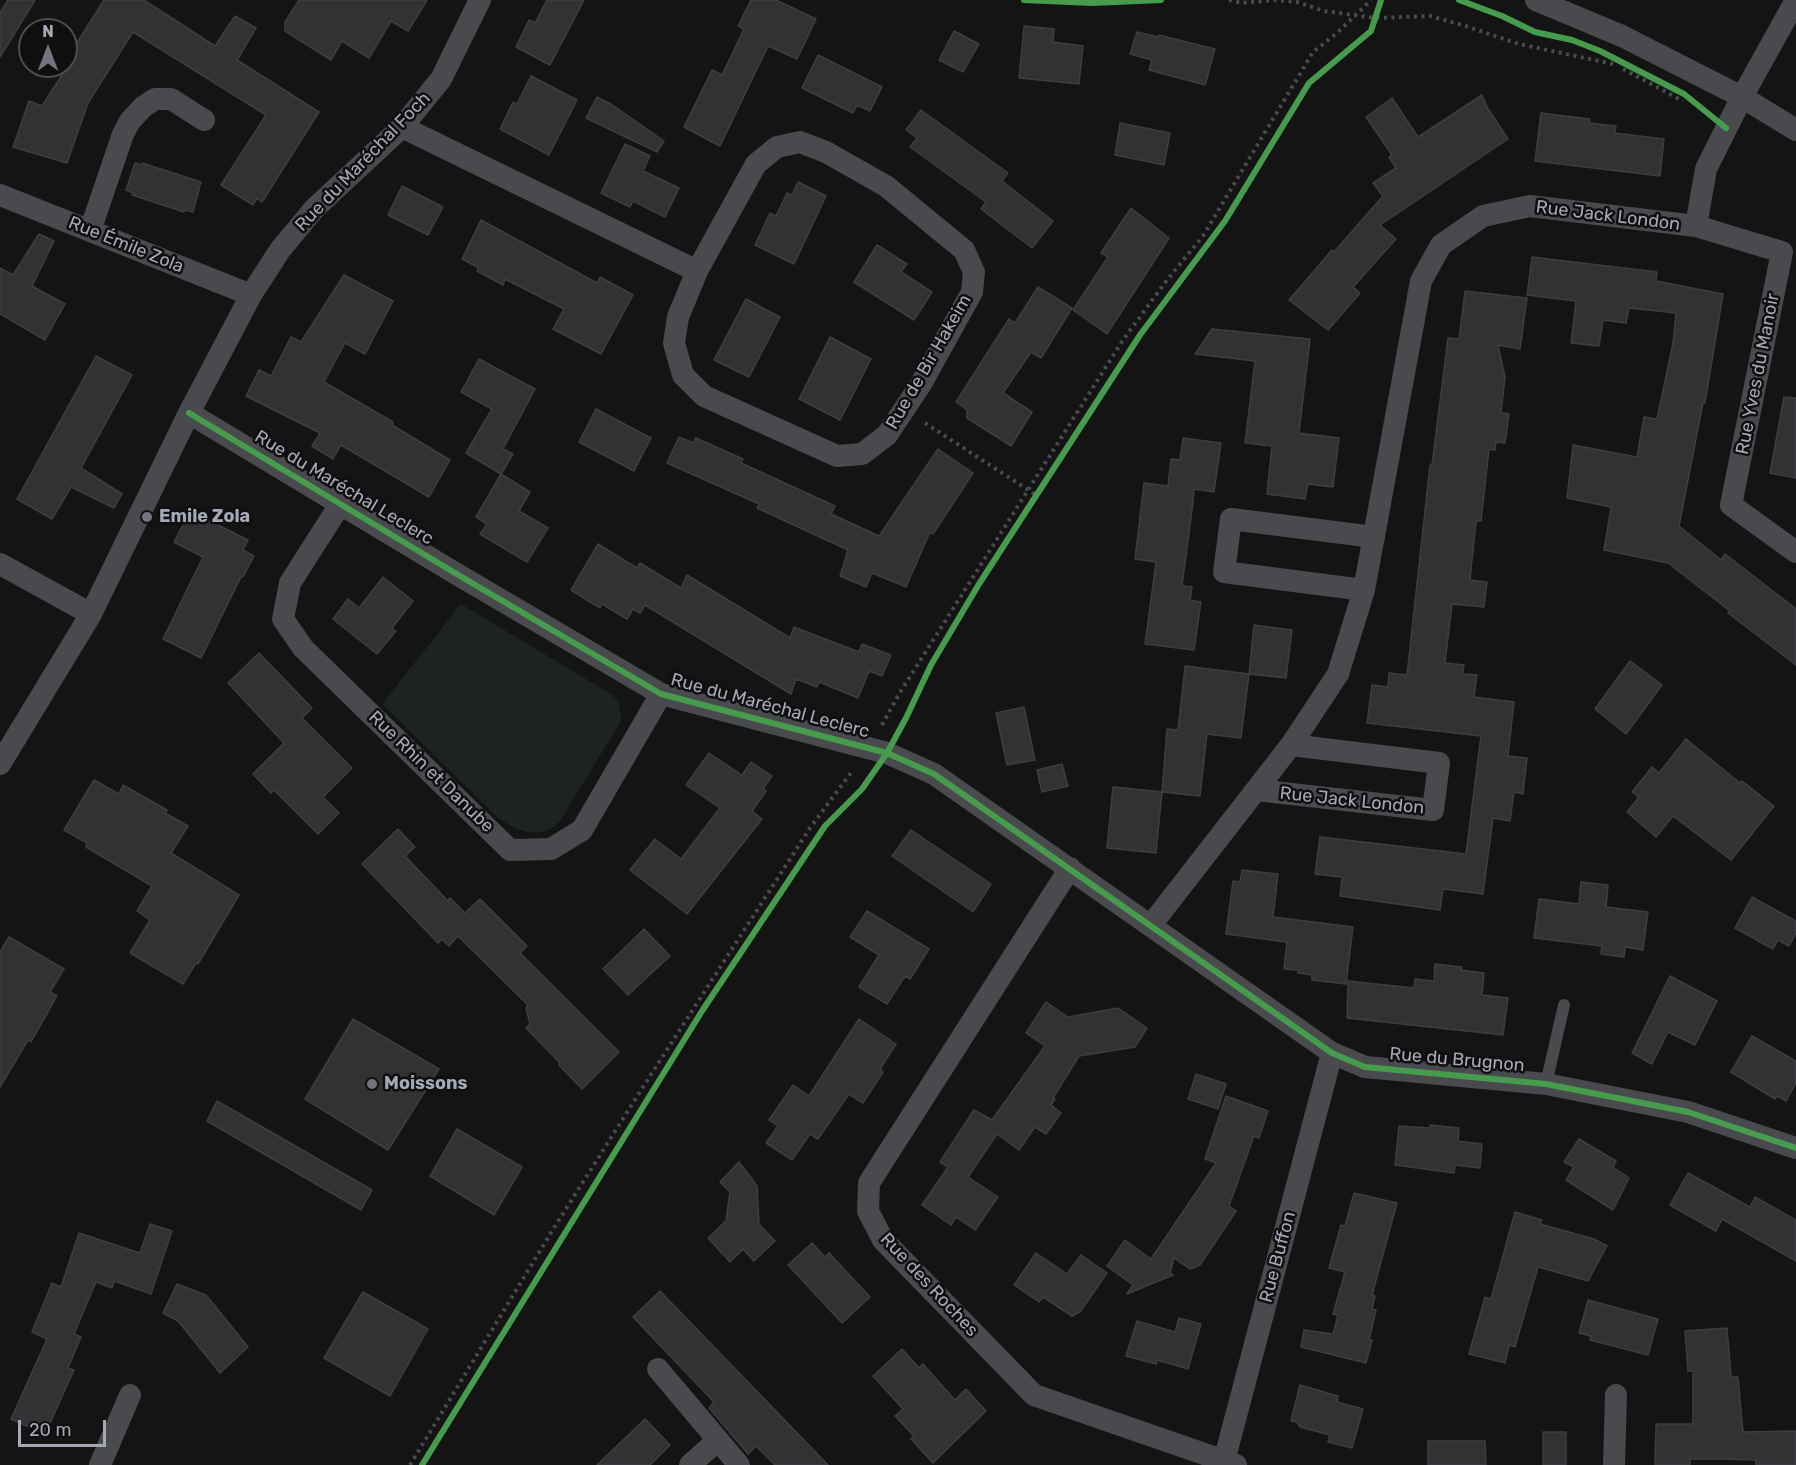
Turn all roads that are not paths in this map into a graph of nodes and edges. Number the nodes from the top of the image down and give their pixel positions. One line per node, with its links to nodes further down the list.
1 (480, 0): 6 (street, Rue du Maréchal Foch)
2 (1536, 0): 4 (street)
3 (1796, 0): 4 (street, Rue Jack London)
4 (1742, 97): 7 (street); 9 (street, Rue Jack London)
5 (204, 120): 10 (street)
6 (402, 127): 11 (street); 12 (street, Rue du Maréchal Foch)
7 (1796, 130)
8 (0, 195): 10 (street, Rue Émile Zola)
9 (1696, 226): 15 (street, Rue Jack London); 16 (street, Rue Yves du Manoir)
10 (90, 231): 12 (street, Rue Émile Zola)
11 (697, 272): 11 (street, Rue de Bir Hakeim)
12 (251, 295): 13 (street, Rue du Maréchal Foch)
13 (189, 413): 14 (street, Rue du Maréchal Leclerc); 19 (street, Rue du Maréchal Foch)
14 (341, 503): 20 (street, Rue du Maréchal Leclerc); 20 (street, Rue Rhin et Danube)
15 (1374, 537): 18 (street, Rue Jack London); 18 (street)
16 (1796, 552)
17 (0, 564): 19 (street)
18 (1364, 590): 21 (street, Rue Jack London)
19 (92, 614): 22 (street, Rue du Maréchal Foch)
20 (661, 694): 24 (street, Rue du Maréchal Leclerc)
21 (1291, 745): 23 (street, Rue Jack London); 23 (street, Rue Jack London)
22 (0, 764)
23 (1256, 790): 25 (street, Rue Jack London)
24 (1070, 868): 25 (street, Rue du Maréchal Leclerc); 34 (street, Rue des Roches)
25 (1150, 926): 27 (street, Rue du Brugnon)
26 (1564, 1005): 28 (lane)
27 (1332, 1053): 28 (street, Rue du Brugnon); 34 (street, Rue Buffon)
28 (1546, 1084): 29 (street, Rue du Brugnon)
29 (1796, 1148)
30 (658, 1369): 33 (street)
31 (130, 1395): 35 (street)
32 (1616, 1395): 38 (street)
33 (718, 1440): 36 (street); 37 (street)
34 (1228, 1464)
35 (100, 1465)
36 (690, 1465)
37 (739, 1465)
38 (1614, 1465)

